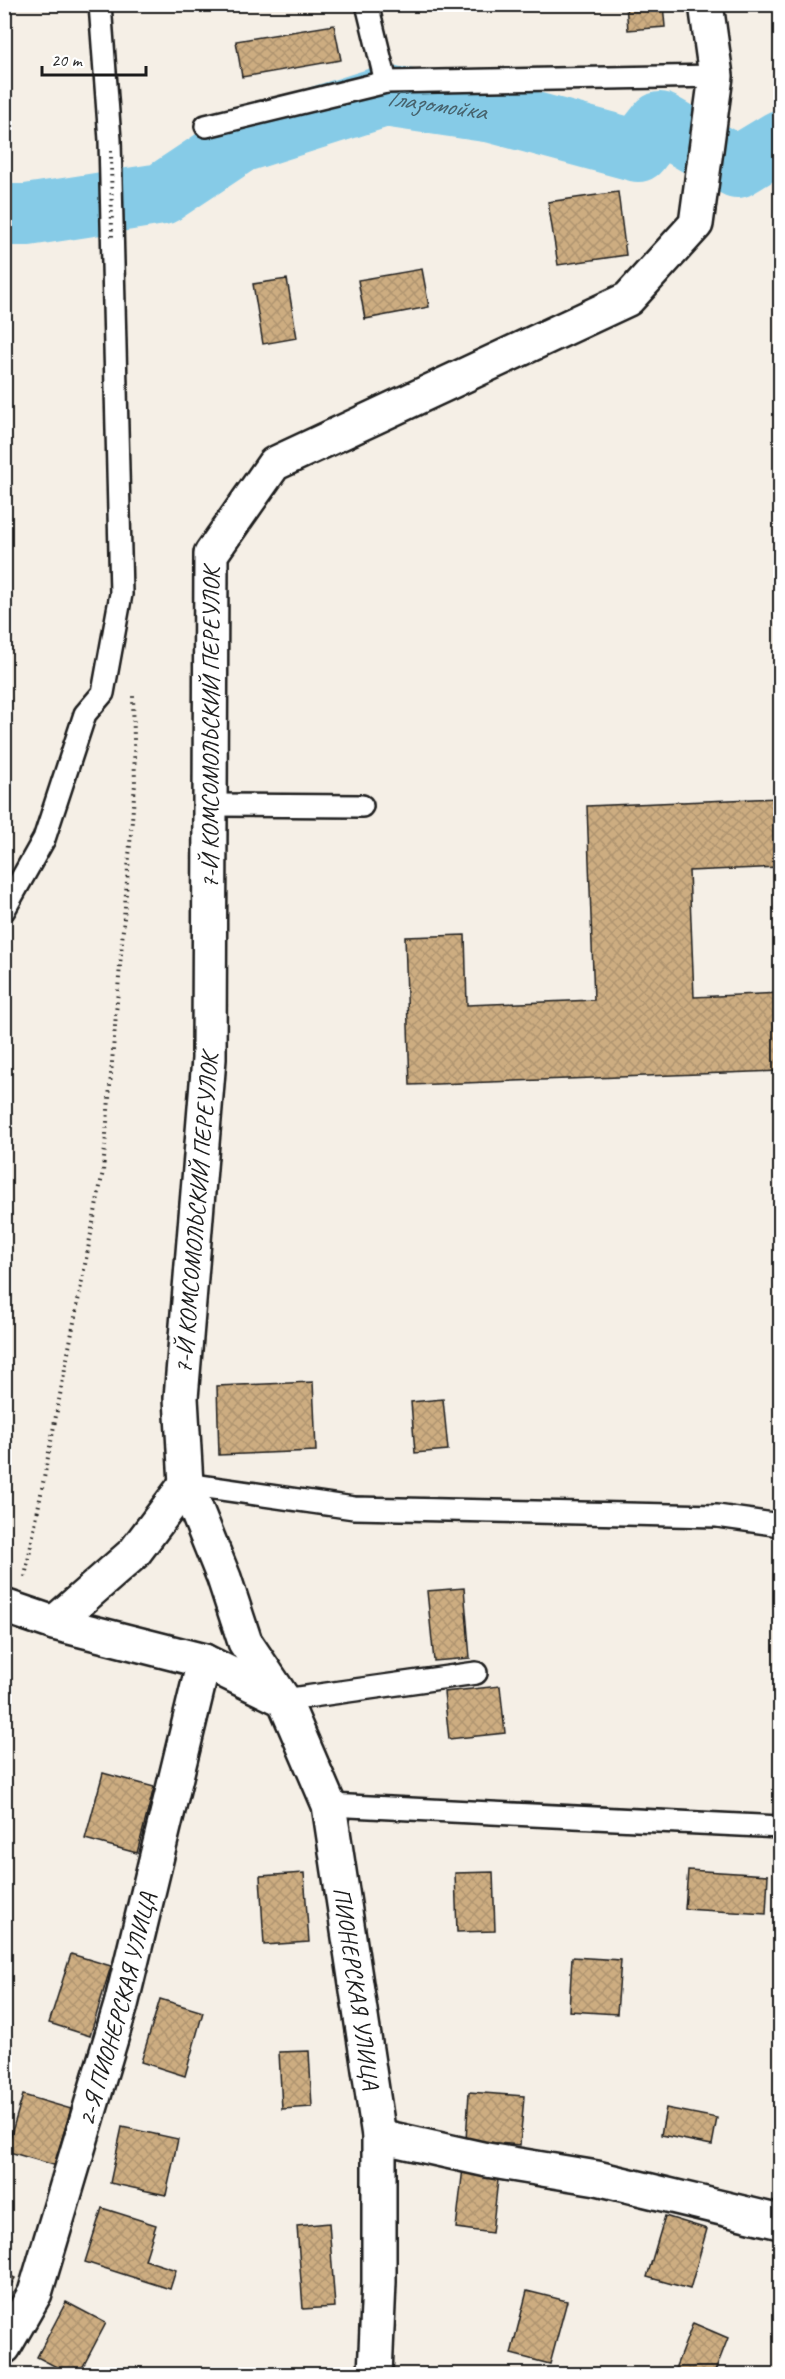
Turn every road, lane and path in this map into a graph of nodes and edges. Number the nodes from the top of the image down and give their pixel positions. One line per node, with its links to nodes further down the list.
1 (100, 4): 12 (lane)
2 (367, 4): 5 (lane)
3 (706, 4): 4 (street, 7-Й КОМСОМОЛЬСКИЙ ПЕРЕУЛОК)
4 (716, 76): 5 (lane); 10 (street, 7-Й КОМСОМОЛЬСКИЙ ПЕРЕУЛОК)
5 (386, 82): 6 (lane)
6 (206, 126)
7 (111, 151): 8 (path, bridge)
8 (113, 249)
9 (133, 690): 15 (path)
10 (211, 805): 11 (lane); 13 (street, 7-Й КОМСОМОЛЬСКИЙ ПЕРЕУЛОК)
11 (362, 806)
12 (4, 910)
13 (186, 1484): 14 (lane); 16 (street); 20 (street, 7-Й КОМСОМОЛЬСКИЙ ПЕРЕУЛОК)
14 (780, 1526)
15 (12, 1608): 16 (street); 17 (path)
16 (54, 1623): 18 (street)
17 (4, 1656)
18 (204, 1661): 20 (street); 25 (street, 2-Я ПИОНЕРСКАЯ УЛИЦА)
19 (476, 1673): 20 (lane)
20 (284, 1700): 21 (street, ПИОНЕРСКАЯ УЛИЦА)
21 (329, 1805): 22 (lane); 23 (street, ПИОНЕРСКАЯ УЛИЦА)
22 (780, 1827)
23 (380, 2136): 24 (street); 26 (street, ПИОНЕРСКАЯ УЛИЦА)
24 (780, 2222)
25 (4, 2347)
26 (375, 2374)

